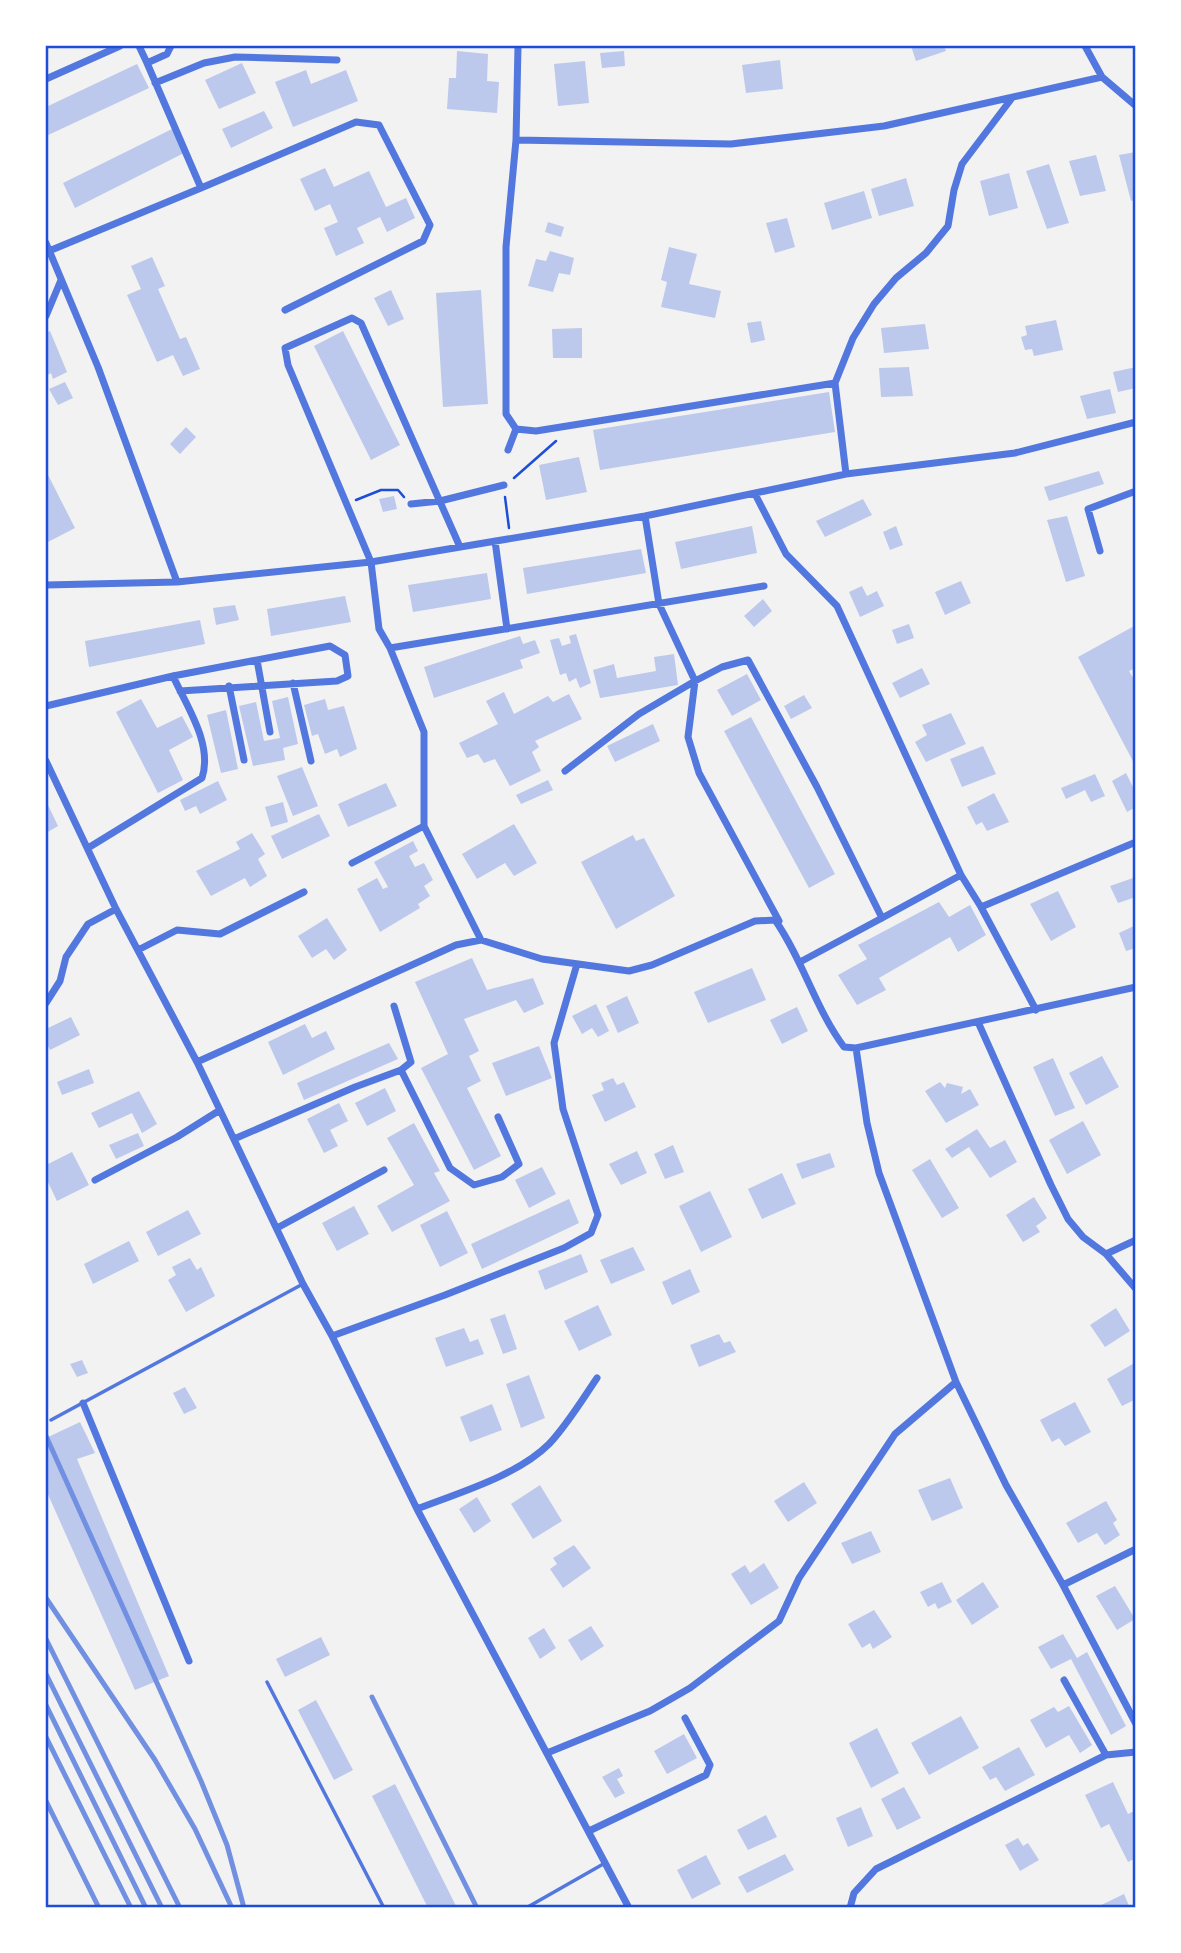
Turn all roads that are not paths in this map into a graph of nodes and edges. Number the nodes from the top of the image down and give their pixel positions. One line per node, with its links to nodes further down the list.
1 (120, 46): 9 (street)
2 (139, 46): 7 (street)
3 (171, 46): 7 (street)
4 (518, 46): 13 (street)
5 (1085, 46): 8 (street)
6 (337, 60): 10 (street)
7 (147, 63): 10 (street)
8 (1102, 77): 11 (street); 12 (street)
9 (46, 79)
10 (155, 83): 14 (street)
11 (1012, 98): 13 (street); 20 (street)
12 (1136, 106)
13 (516, 140): 22 (street)
14 (201, 188): 16 (street); 18 (street)
15 (46, 243): 16 (street)
16 (49, 251): 17 (street)
17 (61, 280): 19 (street); 35 (street)
18 (285, 310)
19 (46, 316)
20 (835, 383): 22 (street); 24 (street)
21 (1136, 422): 24 (street)
22 (516, 429): 23 (street)
23 (508, 450)
24 (846, 474): 27 (street)
25 (504, 485): 28 (street)
26 (1136, 491): 33 (street)
27 (755, 494): 30 (street); 58 (street)
28 (440, 501): 29 (street); 32 (street); 34 (street)
29 (411, 504)
30 (645, 516): 31 (street); 38 (street)
31 (495, 541): 32 (street); 39 (street)
32 (460, 547): 34 (street)
33 (1100, 551)
34 (371, 562): 35 (street); 40 (street)
35 (177, 582): 36 (street)
36 (46, 584)
37 (764, 586): 38 (street)
38 (659, 604): 39 (street); 43 (street)
39 (507, 629): 40 (street)
40 (390, 648): 54 (street)
41 (257, 660): 42 (street); 44 (street); 45 (street)
42 (173, 676): 47 (street); 48 (street)
43 (695, 681): 53 (street); 62 (street); 64 (street)
44 (293, 683): 45 (street); 52 (street)
45 (261, 685): 46 (street); 49 (street)
46 (229, 686): 47 (street); 50 (street)
47 (180, 691): 56 (street)
48 (46, 706)
49 (270, 732)
50 (244, 760)
51 (46, 761): 56 (street)
52 (312, 761)
53 (565, 771)
54 (424, 826): 57 (street); 63 (street)
55 (1136, 842): 60 (street)
56 (88, 848): 61 (street)
57 (352, 863)
58 (961, 875): 60 (street); 62 (street)
59 (304, 892): 65 (street)
60 (981, 907): 71 (street)
61 (116, 909): 65 (street); 69 (street)
62 (882, 918): 66 (street)
63 (481, 940): 67 (street); 74 (street)
64 (789, 940): 66 (street); 67 (street)
65 (138, 950): 74 (street)
66 (800, 962): 73 (street)
67 (577, 964): 86 (street)
68 (1136, 987): 71 (street)
69 (46, 1003)
70 (394, 1006): 75 (street)
71 (1036, 1010): 72 (street)
72 (978, 1022): 73 (street); 83 (street)
73 (856, 1048): 88 (street)
74 (197, 1062): 76 (street)
75 (401, 1070): 77 (street); 78 (street)
76 (220, 1110): 78 (street); 80 (street)
77 (498, 1117)
78 (234, 1139): 81 (street)
79 (384, 1170): 81 (street)
80 (95, 1180)
81 (277, 1228): 84 (street)
82 (1136, 1240): 83 (street)
83 (1106, 1254): 85 (street)
84 (303, 1284): 86 (street); 89 (lane)
85 (1136, 1289)
86 (332, 1336): 91 (street)
87 (597, 1378): 91 (street)
88 (956, 1382): 93 (street); 100 (street)
89 (83, 1403): 90 (lane); 94 (street)
90 (51, 1420)
91 (417, 1509): 100 (street)
92 (1136, 1549): 93 (street)
93 (1063, 1585): 98 (street)
94 (188, 1661)
95 (1064, 1680): 101 (street)
96 (267, 1682): 104 (lane)
97 (685, 1718): 102 (street)
98 (1136, 1724)
99 (1136, 1752): 101 (street)
100 (547, 1753): 102 (street)
101 (1106, 1755): 107 (street)
102 (589, 1831): 103 (street)
103 (604, 1863): 105 (lane); 106 (street)
104 (384, 1908)
105 (526, 1908)
106 (629, 1908)
107 (850, 1908)

